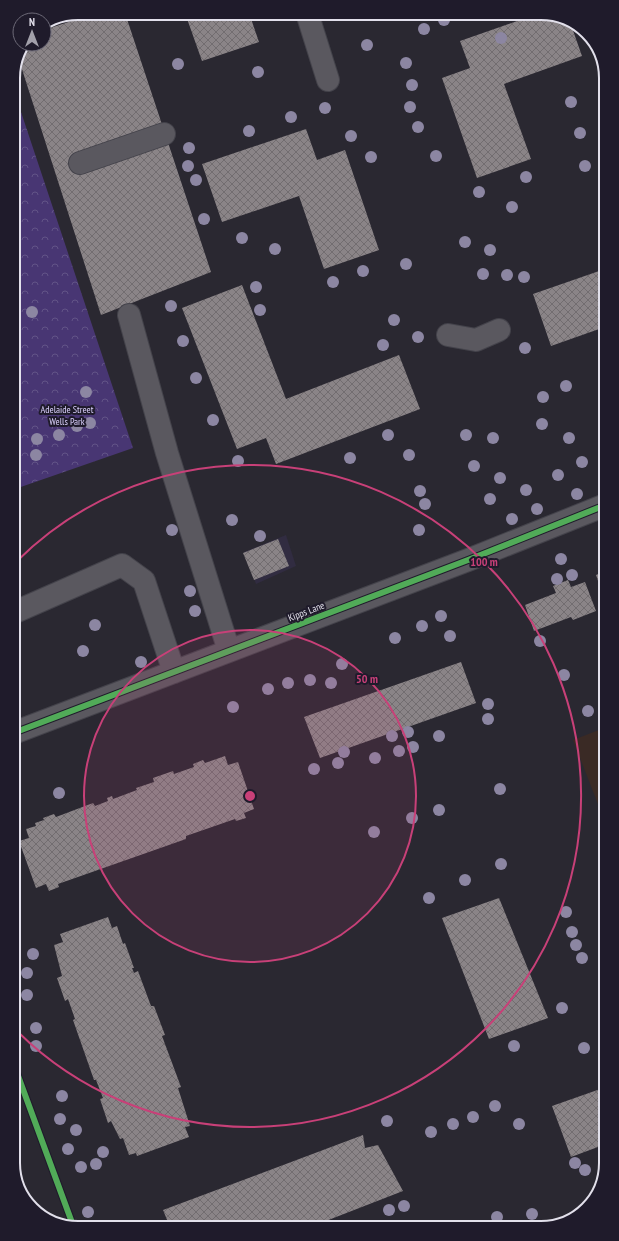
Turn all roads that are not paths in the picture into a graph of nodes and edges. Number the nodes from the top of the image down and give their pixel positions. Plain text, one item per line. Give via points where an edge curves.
1 (309, 20) edge
2 (328, 80) dead end
3 (164, 134) dead end
4 (80, 163) dead end
5 (129, 315) dead end
6 (499, 330) dead end
7 (448, 335) dead end
8 (599, 508) edge
9 (20, 610) edge
10 (229, 651) junction
11 (174, 672) junction
12 (20, 730) edge

1 - 2 street
3 - 4 street
5 - 10 street via 166,453
6 - 7 street via 476,340
8 - 10 street, Kipps Lane
9 - 11 street via 122,565 144,581
10 - 11 street, Kipps Lane
11 - 12 street, Kipps Lane

